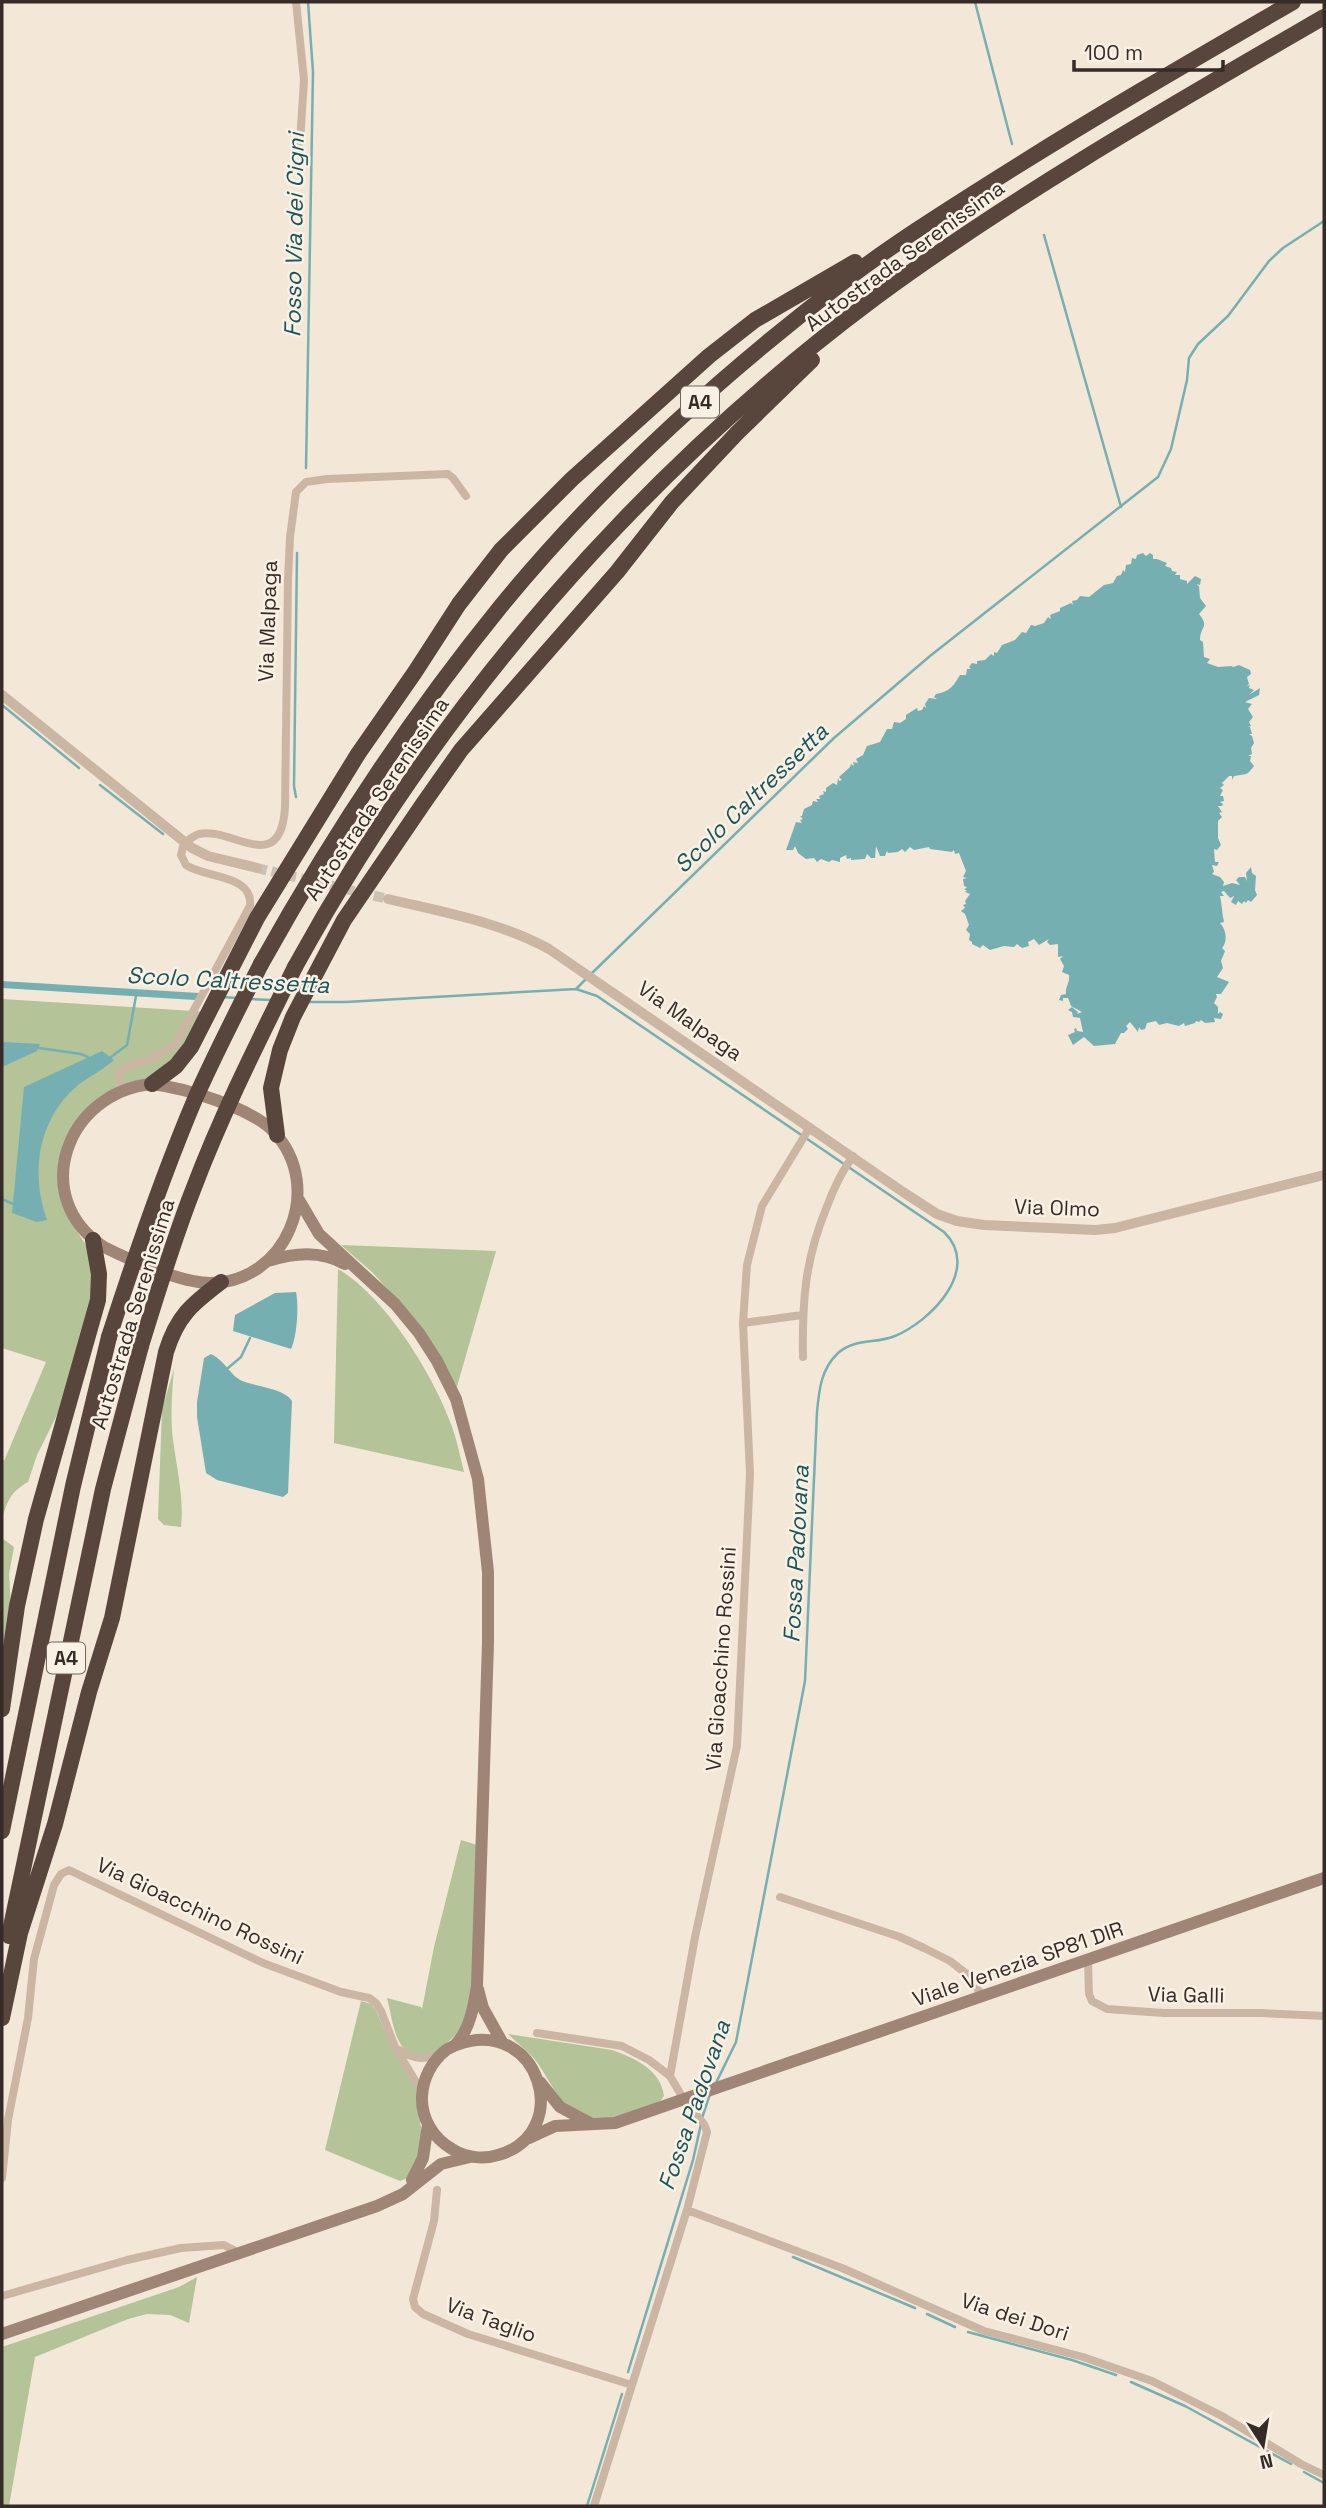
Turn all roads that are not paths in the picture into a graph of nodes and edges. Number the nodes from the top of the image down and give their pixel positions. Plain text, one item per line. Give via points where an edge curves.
1 (296, 2) edge
2 (1293, 2) edge
3 (1324, 16) edge
4 (1076, 129) junction
5 (300, 142) dead end
6 (956, 242) junction
7 (466, 496) dead end
8 (2, 695) edge
9 (184, 843) junction
10 (257, 868) tunnel mouth
11 (388, 899) tunnel mouth
12 (217, 983) junction
13 (198, 1017) junction
14 (152, 1084) junction
15 (121, 1090) junction
16 (808, 1129) junction
17 (277, 1135) junction
18 (851, 1158) junction
19 (1324, 1175) edge
20 (299, 1200) junction
21 (93, 1240) junction
22 (267, 1261) junction
23 (367, 1277) junction
24 (221, 1282) junction
25 (802, 1315) junction
26 (743, 1323) junction
27 (803, 1357) dead end
28 (2, 1709) edge
29 (2, 1831) edge
30 (1324, 1878) edge
31 (780, 1897) dead end
32 (1088, 1960) junction
33 (2, 1973) edge
34 (477, 1986) junction
35 (983, 1997) junction
36 (1324, 2016) edge
37 (2, 2018) edge
38 (537, 2033) dead end
39 (502, 2042) junction
40 (395, 2047) junction
41 (451, 2048) junction
42 (670, 2076) junction
43 (538, 2080) junction
44 (422, 2092) junction
45 (684, 2100) junction
46 (428, 2124) junction
47 (590, 2124) junction
48 (522, 2142) junction
49 (471, 2157) junction
50 (2, 2178) edge
51 (437, 2190) dead end
52 (404, 2194) junction
53 (687, 2210) junction
54 (239, 2253) junction
55 (2, 2296) edge
56 (2, 2334) edge
57 (632, 2385) junction
58 (1324, 2475) edge
59 (594, 2506) edge

1 - 5 street via 304,80
2 - 4 highway, Autostrada Serenissima / A4
3 - 6 highway, Autostrada Serenissima / A4 via 1099,150
4 - 12 highway via 1039,145 755,320 572,480 501,550 458,604 358,754
4 - 29 highway, Autostrada Serenissima / A4, bridge via 847,280 647,449 502,605 408,726 335,836 261,964 195,1100 138,1245 109,1337 72,1486
6 - 17 highway via 808,364 737,433 672,502 461,750 351,910 293,1017 271,1088
6 - 33 highway, Autostrada Serenissima / A4, bridge via 783,372 701,443 593,552 433,748 366,847 295,967 193,1188 141,1346 103,1489
7 - 9 street, Via Malpaga via 447,474 363,475 301,485 290,537 282,828 273,840 259,845 209,834
8 - 9 street
9 - 10 street via 208,856
9 - 12 street via 181,855 188,867 242,885 251,899
11 - 16 street, Via Malpaga via 460,916 549,948
12 - 13 highway
13 - 14 highway via 191,1046
13 - 15 street via 175,1045 124,1068 119,1073
14 - 15 main road
14 - 17 main road via 190,1091 245,1112
15 - 21 main road via 86,1115 72,1136 65,1160 67,1198 77,1221
16 - 18 street, Via Olmo
16 - 26 street, Via Gioacchino Rossini via 762,1206 747,1265
17 - 20 main road via 294,1165
18 - 19 street, Via Olmo via 947,1218 984,1225 1115,1228
18 - 25 street via 811,1249
20 - 22 main road via 289,1234
20 - 23 main road via 319,1234
21 - 24 main road via 181,1277
21 - 28 highway via 98,1300 36,1519
22 - 23 main road via 321,1255
22 - 24 main road via 241,1277
23 - 34 main road via 395,1304 437,1361 456,1399 478,1479 488,1572 488,1643
24 - 37 highway via 183,1314 166,1352 112,1618 20,1933
25 - 26 street
25 - 27 street
26 - 42 street, Via Gioacchino Rossini via 750,1474 737,1746
30 - 32 main road, Viale Venezia SP81 DIR
31 - 35 street via 924,1948 968,1975
32 - 35 main road, Viale Venezia SP81 DIR
32 - 36 street, Via Galli via 1088,1994 1091,2001 1107,2009
34 - 39 main road
34 - 41 main road via 470,2020
35 - 45 main road, Viale Venezia SP81 DIR
38 - 42 street via 622,2046
39 - 41 main road via 479,2039
39 - 43 main road via 525,2057
40 - 41 street via 419,2058
40 - 44 street, Via Gioacchino Rossini
40 - 50 street, Via Gioacchino Rossini via 381,2011 369,1998 263,1963 69,1870 54,1885 34,1959
41 - 44 main road via 435,2062
42 - 45 street
43 - 47 main road via 560,2107
43 - 48 main road via 539,2113
44 - 46 main road
45 - 47 main road, Viale Venezia SP81 DIR via 615,2123
45 - 53 street via 707,2132
46 - 49 main road via 446,2146
46 - 52 main road via 420,2168
47 - 48 main road, Viale Venezia SP81 DIR via 555,2126
48 - 49 main road via 500,2155
49 - 52 main road via 441,2164
51 - 57 street, Via Taglio via 415,2307 468,2333
52 - 54 main road
53 - 57 street
53 - 58 street, Via dei Dori via 842,2268 985,2331 1152,2381
54 - 55 street via 224,2245 181,2248
54 - 56 main road
57 - 59 street

